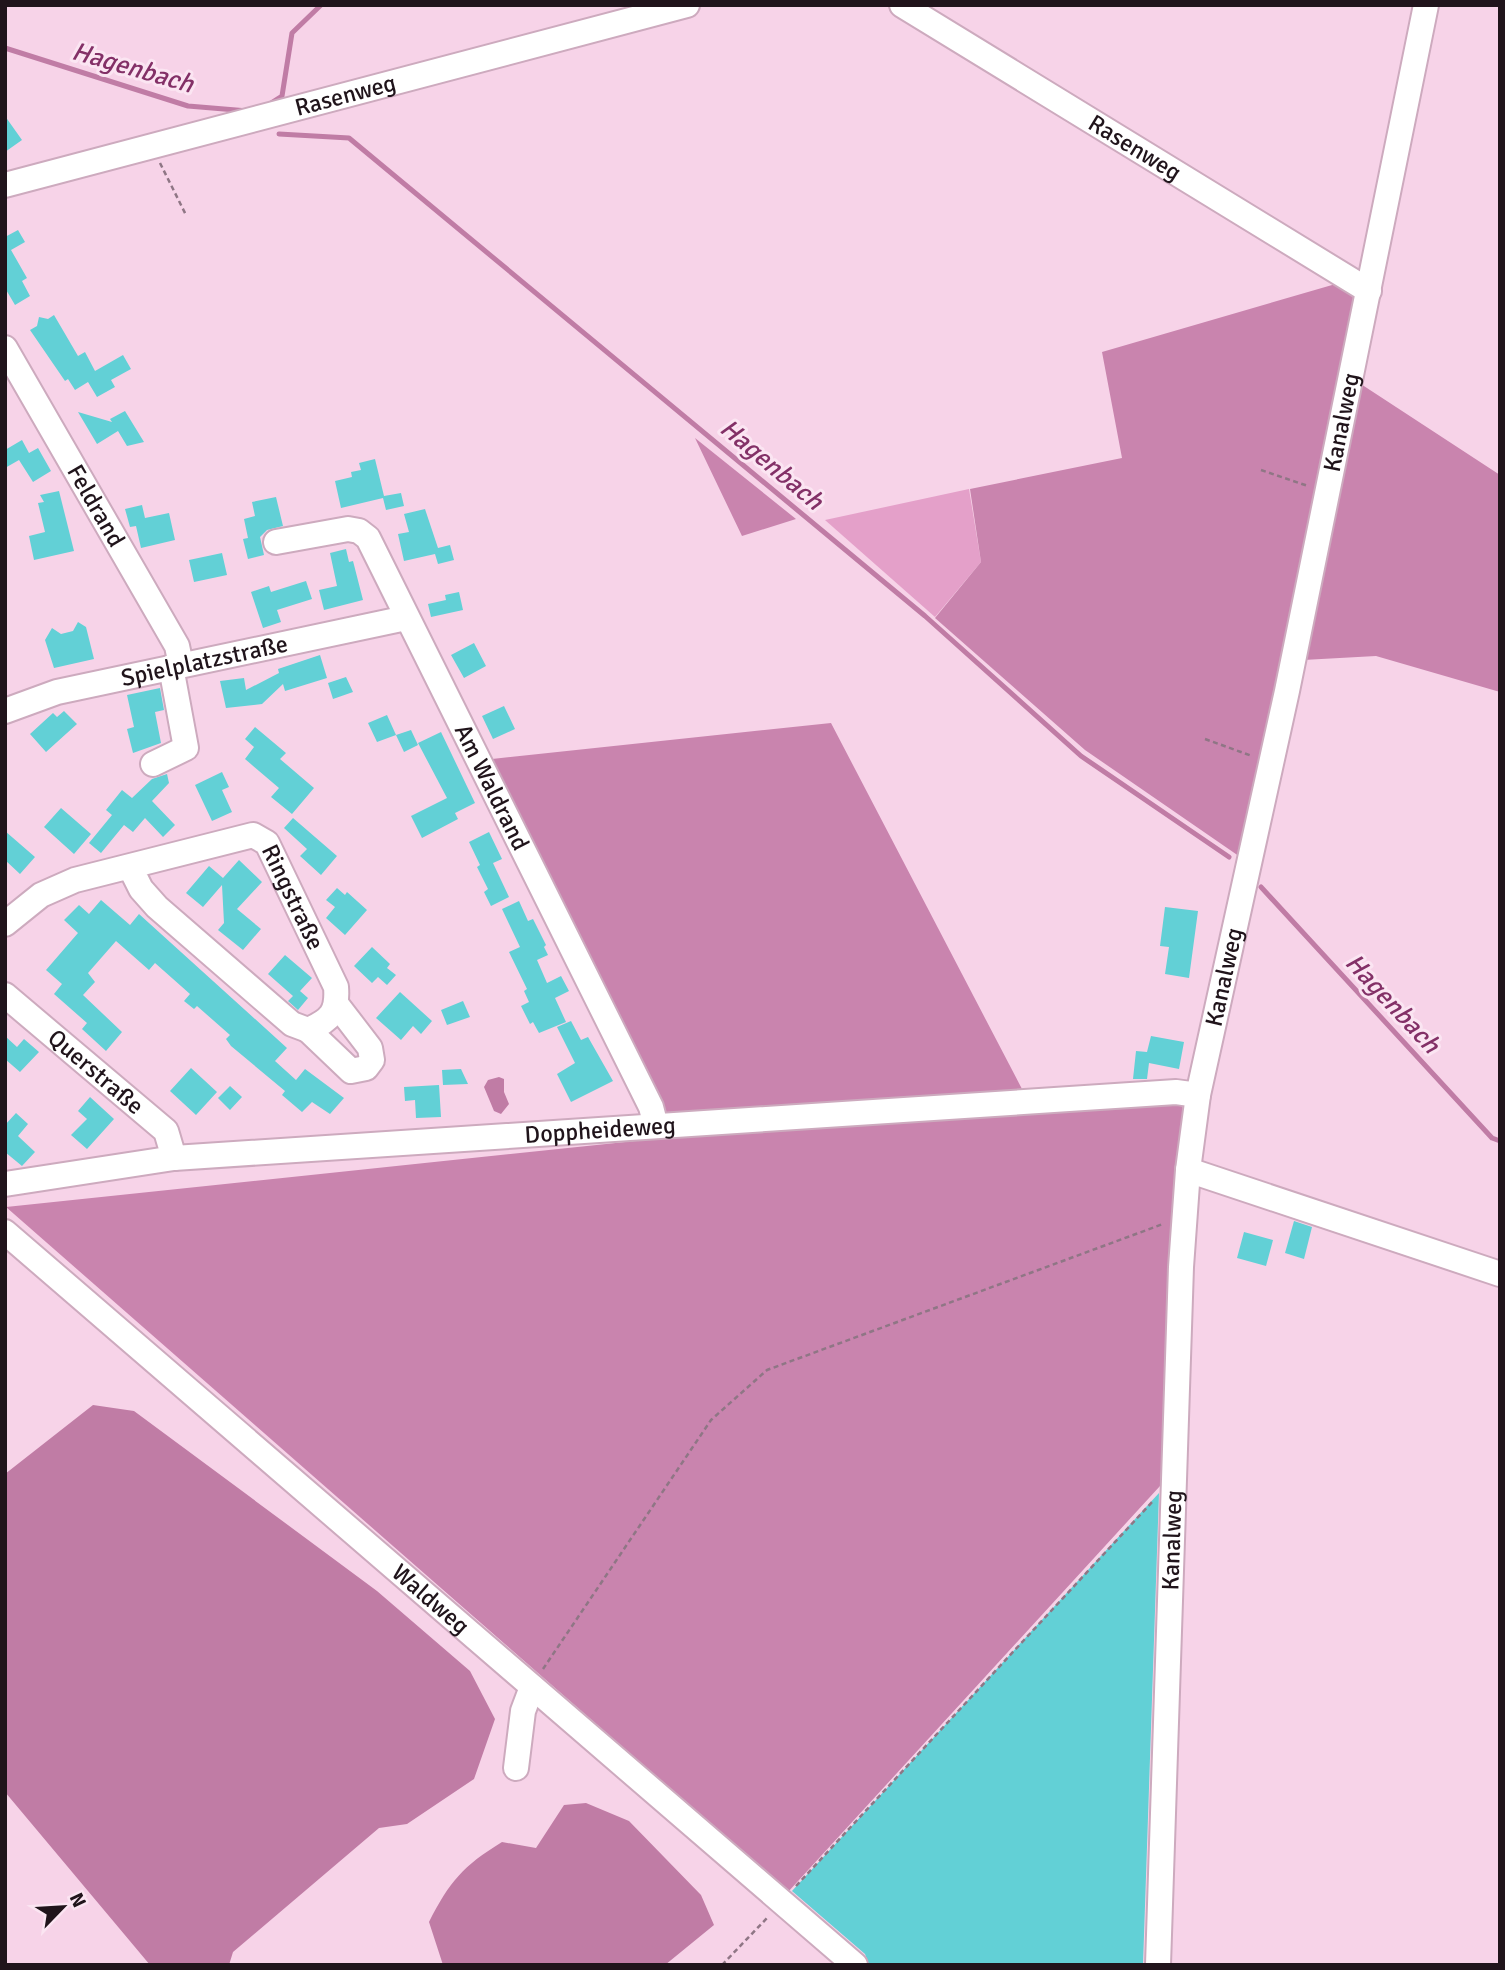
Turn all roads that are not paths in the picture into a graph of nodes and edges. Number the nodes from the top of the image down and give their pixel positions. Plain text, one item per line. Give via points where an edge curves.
1 (687, 5) edge
2 (902, 5) edge
3 (1426, 5) edge
4 (5, 186) edge
5 (1369, 291) junction
6 (5, 348) edge
7 (276, 542) dead end
8 (406, 618) junction
9 (176, 666) junction
10 (5, 711) edge
11 (153, 764) dead end
12 (130, 867) junction
13 (5, 924) edge
14 (5, 995) edge
15 (337, 1005) junction
16 (308, 1030) junction
17 (1198, 1095) junction
18 (656, 1126) junction
19 (174, 1158) junction
20 (1188, 1170) junction
21 (5, 1184) edge
22 (5, 1232) edge
23 (1500, 1274) edge
24 (532, 1687) junction
25 (516, 1768) dead end
26 (855, 1965) edge
27 (1158, 1965) edge

1 - 4 street, Rasenweg
2 - 5 street, Rasenweg
3 - 5 street, Kanalweg
5 - 17 street, Kanalweg
6 - 9 street, Feldrand via 177,646
7 - 8 street, Am Waldrand via 359,531 368,538
8 - 9 street, Spielplatzstraße
8 - 18 street, Am Waldrand via 639,1083
9 - 10 street, Spielplatzstraße via 57,692
9 - 11 street, Feldrand via 186,748
12 - 13 street, Ringstraße via 75,880 41,895
12 - 15 street, Ringstraße via 253,835 267,843 336,986
12 - 16 street, Ringstraße via 157,907 292,1024
14 - 19 street, Querstraße via 166,1131
15 - 16 street via 326,1023
15 - 16 street, Ringstraße via 370,1048 372,1060 366,1068 351,1071
17 - 18 street, Doppheideweg via 1176,1092
17 - 20 street, Kanalweg
18 - 19 street, Doppheideweg
19 - 21 street, Doppheideweg
20 - 23 street
20 - 27 street, Kanalweg
22 - 24 street, Waldweg
24 - 25 street via 523,1711
24 - 26 street, Waldweg

